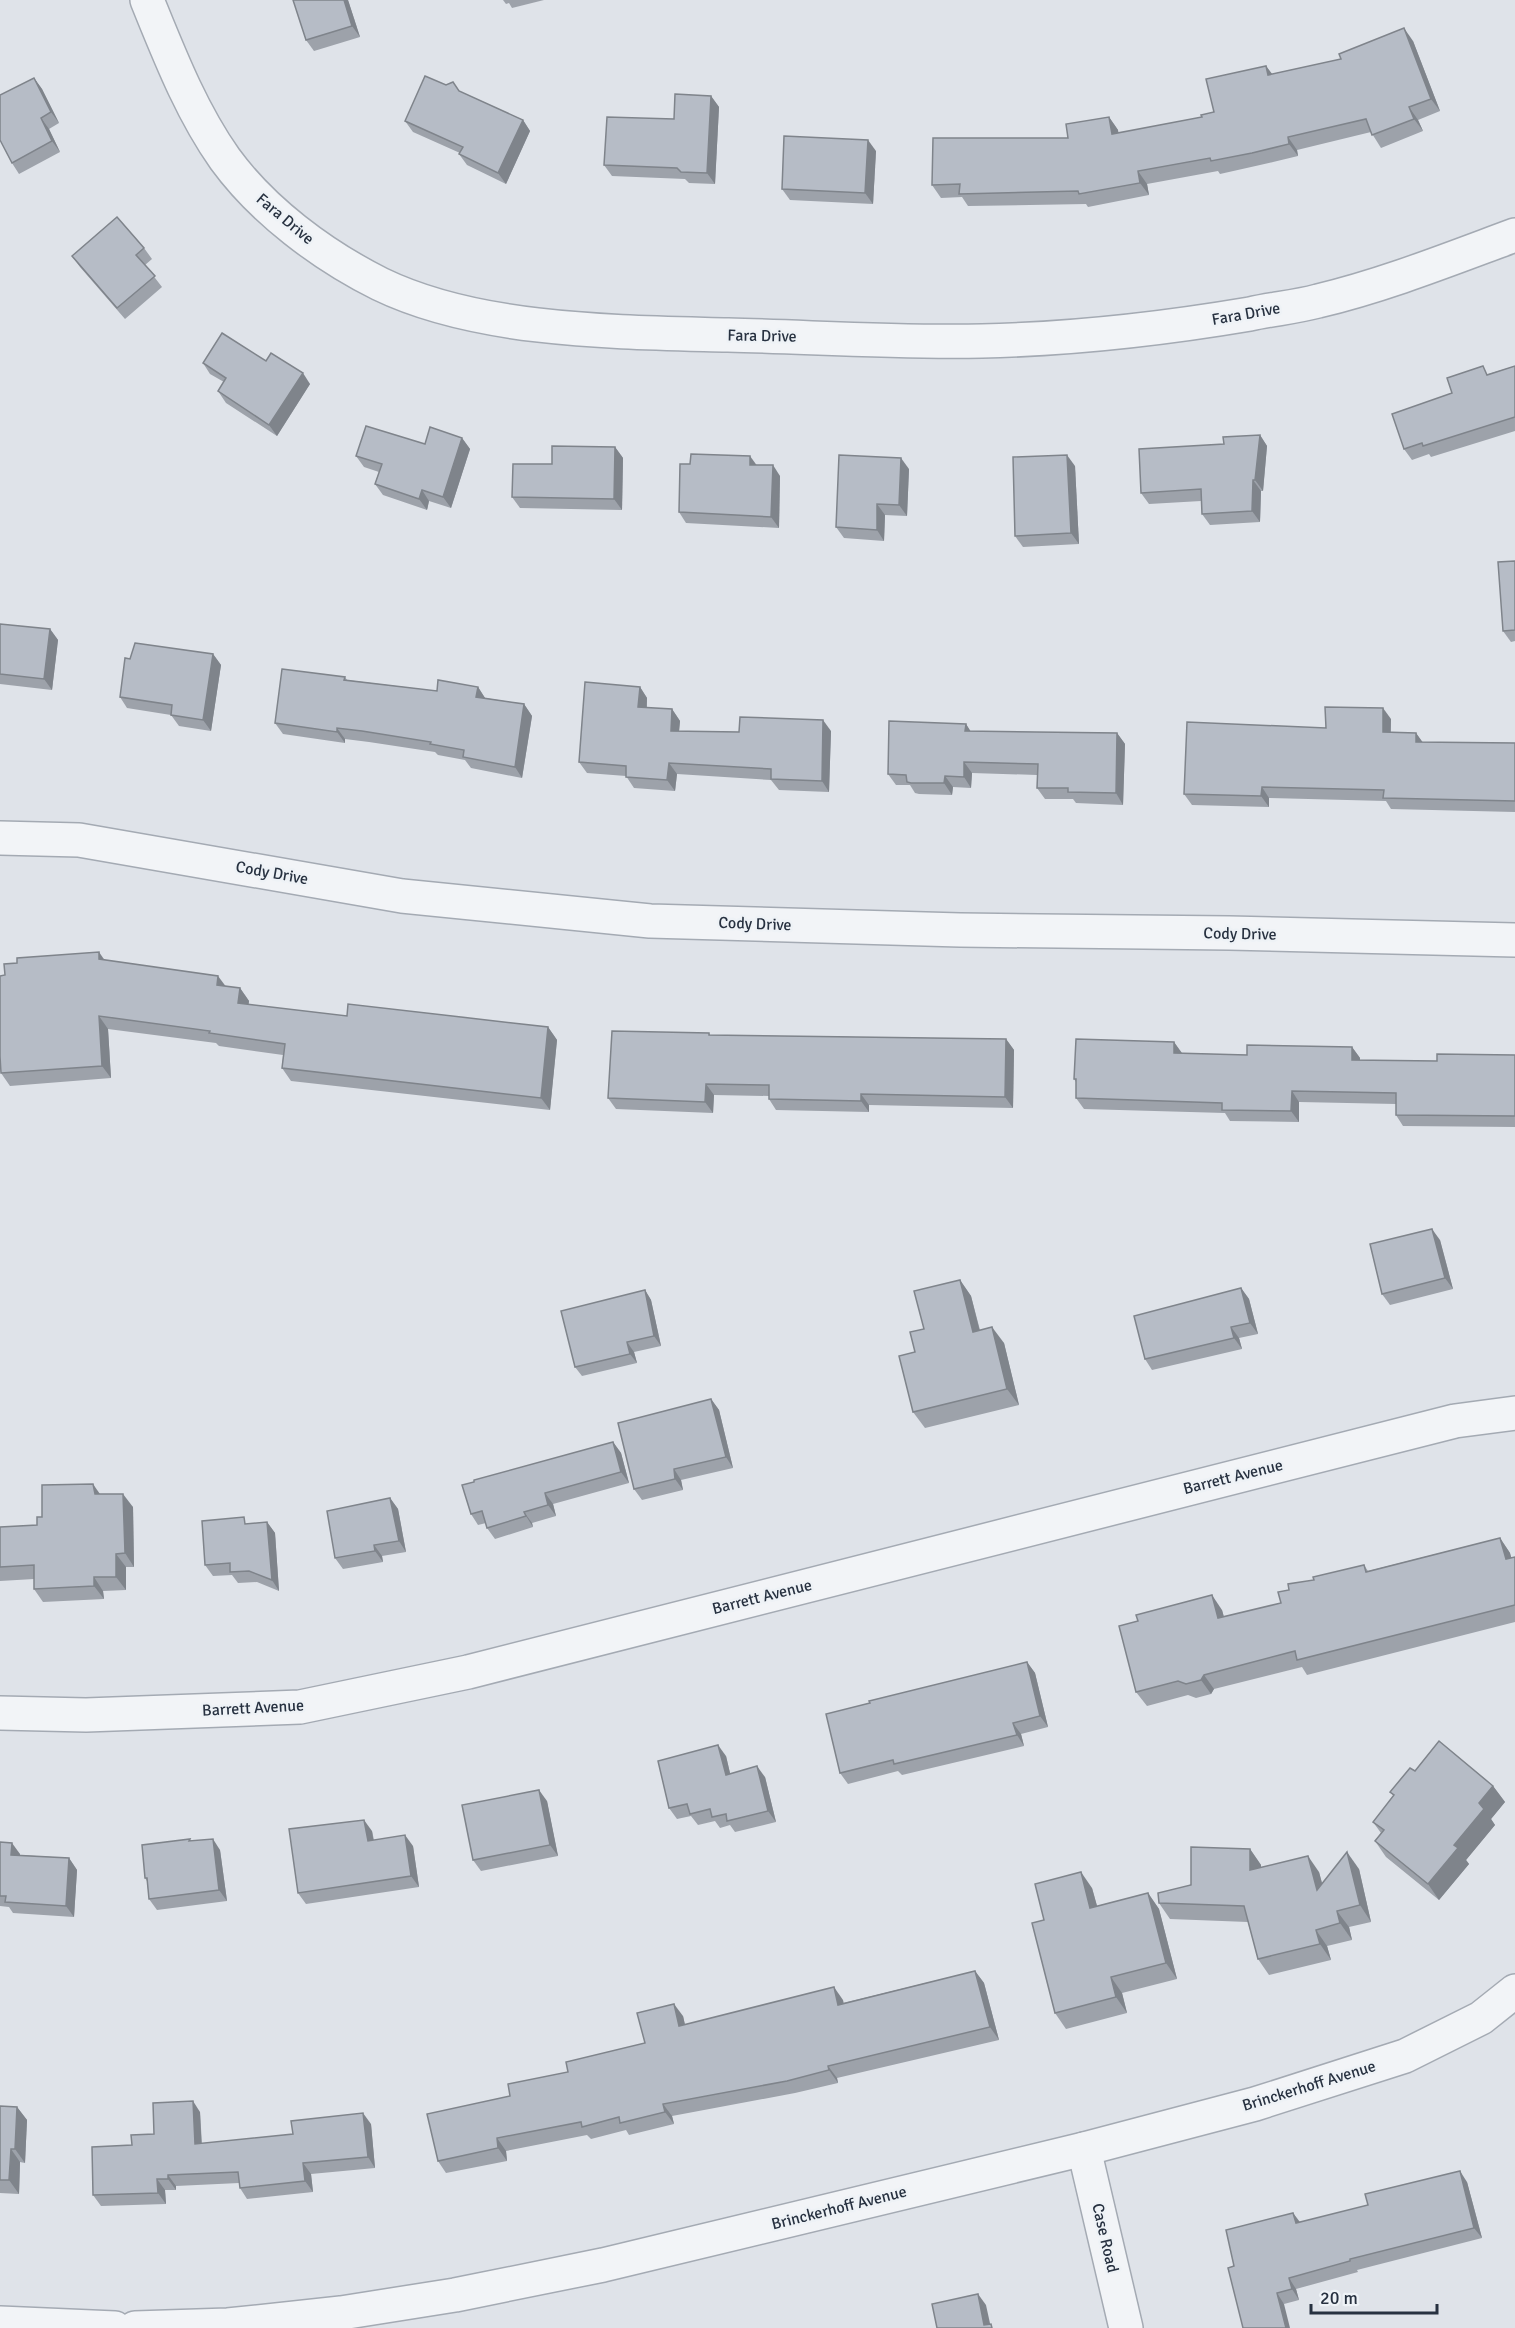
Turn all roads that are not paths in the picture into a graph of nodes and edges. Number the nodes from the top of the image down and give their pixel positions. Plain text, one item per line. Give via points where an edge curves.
1 (147, 0) edge
2 (1515, 235) edge
3 (0, 838) edge
4 (1515, 940) edge
5 (1515, 1413) edge
6 (0, 1713) edge
7 (1515, 1991) edge
8 (1084, 2149) junction
9 (0, 2323) edge
10 (115, 2328) edge
11 (135, 2328) edge
12 (1126, 2328) edge

1 - 2 street, Fara Drive via 206,128 247,185 287,222 325,251 380,284 443,308 518,322 629,332 979,341 1092,336 1316,302 1396,279
3 - 4 street, Cody Drive via 79,840 402,896 650,921
5 - 6 street, Barrett Avenue via 1455,1421 468,1672 300,1707 86,1715
7 - 8 street, Brinckerhoff Avenue via 1481,2018 1406,2056 1255,2104
8 - 11 street, Brinckerhoff Avenue via 603,2265 455,2295 318,2316 228,2325
8 - 12 street, Case Road
9 - 10 street

